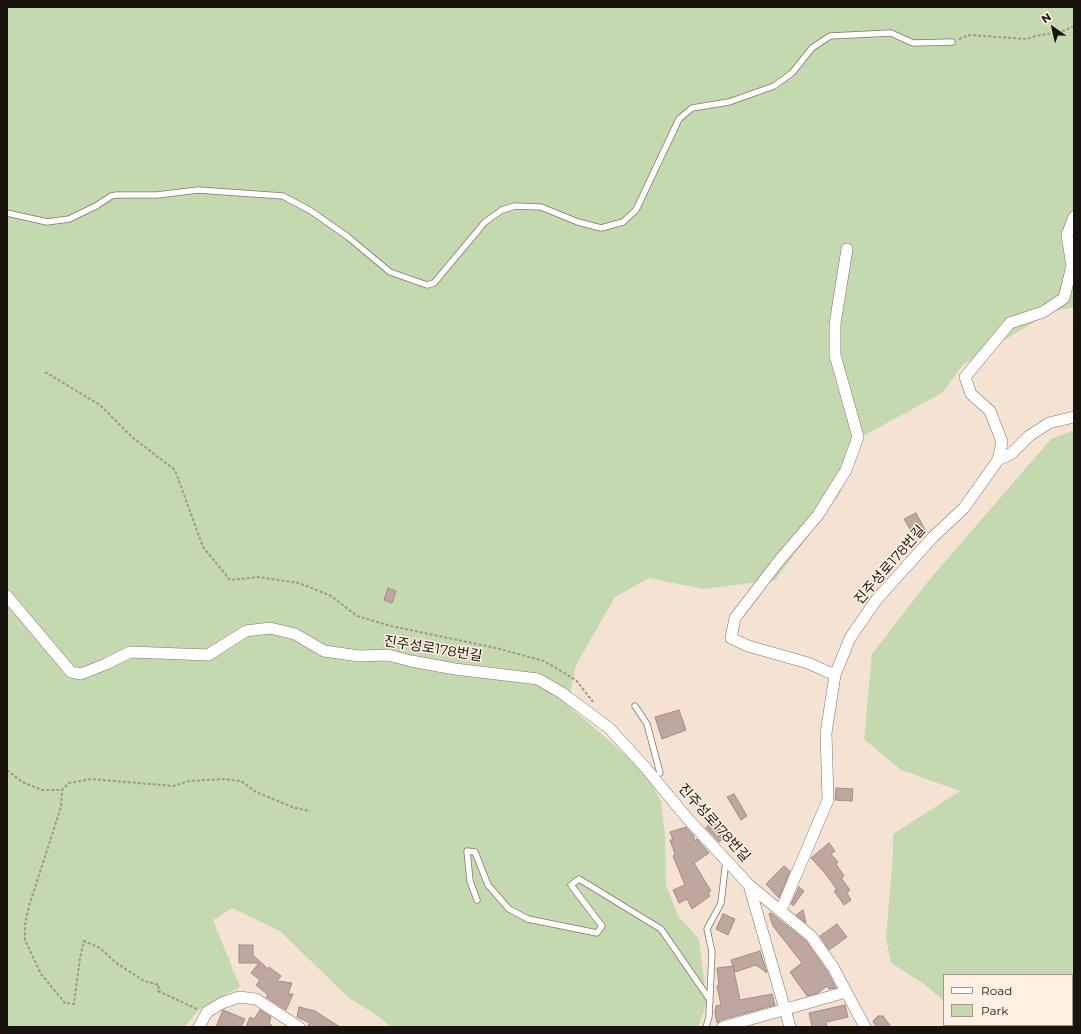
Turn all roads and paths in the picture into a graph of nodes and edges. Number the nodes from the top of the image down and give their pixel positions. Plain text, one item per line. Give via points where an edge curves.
1 (1074, 26) edge
2 (952, 42) joint
3 (7, 213) edge
4 (1074, 217) edge
5 (847, 249) dead end
6 (45, 372) dead end
7 (1074, 417) edge
8 (998, 460) junction
9 (7, 596) edge
10 (835, 675) junction
11 (594, 703) dead end
12 (634, 706) dead end
13 (7, 770) edge
14 (660, 773) dead end
15 (62, 790) junction
16 (310, 811) dead end
17 (726, 858) junction
18 (749, 885) junction
19 (477, 900) dead end
20 (781, 910) junction
21 (846, 992) junction
22 (710, 1000) junction
23 (785, 1010) junction
24 (207, 1012) junction
25 (863, 1024) edge
26 (199, 1027) edge
27 (299, 1027) edge
28 (706, 1027) edge
29 (723, 1027) edge
30 (790, 1027) edge

1 - 2 path via 1062,32 1027,39 970,35
2 - 3 lane via 913,44 891,33 830,36 812,48 792,74 774,86 734,101 692,108 679,119 636,210 623,222 602,228 578,222 541,206 515,206 502,210 485,222 434,283 427,285 390,272 348,237 311,211 283,196 198,190 117,195 110,196 69,219 47,222
4 - 8 street, 진주성로178번길 via 1067,235 1072,266 1064,298 1043,312 1010,323 965,377 971,394 990,411 1002,442
5 - 10 street via 835,324 835,355 858,437 846,470 818,515 735,618 731,638 748,646 808,663
6 - 11 path via 100,405 132,437 175,470 203,547 230,580 258,577 299,583 331,596 357,616 544,661 576,680
7 - 8 street, 진주성로178번길 via 1049,423 1029,436 1012,453
8 - 10 street, 진주성로178번길 via 964,508 933,537 877,599 850,638
9 - 17 street, 진주성로178번길 via 70,672 81,674 130,652 208,655 246,631 270,628 295,634 324,651 359,656 388,655 455,669 538,679 610,728 687,818
10 - 20 street, 진주성로178번길 via 826,733 828,800
12 - 14 lane via 647,724
13 - 15 path via 22,782 42,790
15 - 16 path via 69,783 91,779 173,786 189,781 241,781 256,792 295,808
15 - 24 path via 61,807 25,924 25,940 42,974 65,1003 74,1004 84,941 100,948 115,962 144,981 159,985 158,991
17 - 18 street, 진주성로178번길
17 - 22 lane via 721,903 708,929 712,952
18 - 20 street, 진주성로178번길
18 - 23 street, 진주성로178번길
19 - 22 lane via 470,881 467,851 475,852 488,885 508,909 528,919 597,933 602,926 572,885 578,878 661,929
20 - 21 street, 진주성로178번길 via 812,936 833,966
21 - 23 street
21 - 25 street, 진주성로178번길
22 - 28 lane
23 - 29 street
23 - 30 street, 진주성로178번길
24 - 26 street
24 - 27 street via 239,997 256,998

